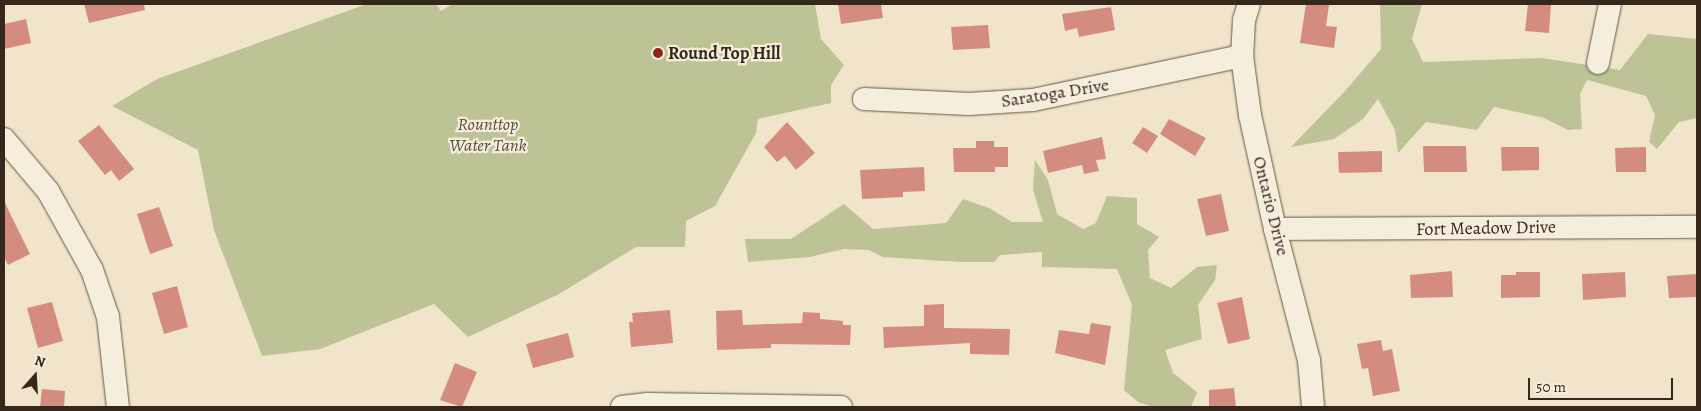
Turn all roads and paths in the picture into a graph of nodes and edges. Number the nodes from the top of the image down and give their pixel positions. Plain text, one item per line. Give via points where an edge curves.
1 (1249, 4) edge
2 (1610, 4) edge
3 (1242, 56) junction
4 (1598, 63) dead end
5 (864, 99) dead end
6 (4, 139) edge
7 (1697, 227) edge
8 (1275, 229) junction
9 (118, 407) edge
10 (622, 407) edge
11 (841, 407) edge
12 (1313, 407) edge

1 - 3 street, Ontario Drive via 1244,20
2 - 4 street
3 - 5 street, Saratoga Drive via 1033,100 969,104
3 - 8 street, Ontario Drive via 1250,115
6 - 9 street via 48,191 92,270 108,317
7 - 8 street, Fort Meadow Drive
8 - 12 street, Ontario Drive via 1309,360
10 - 11 street via 648,404

